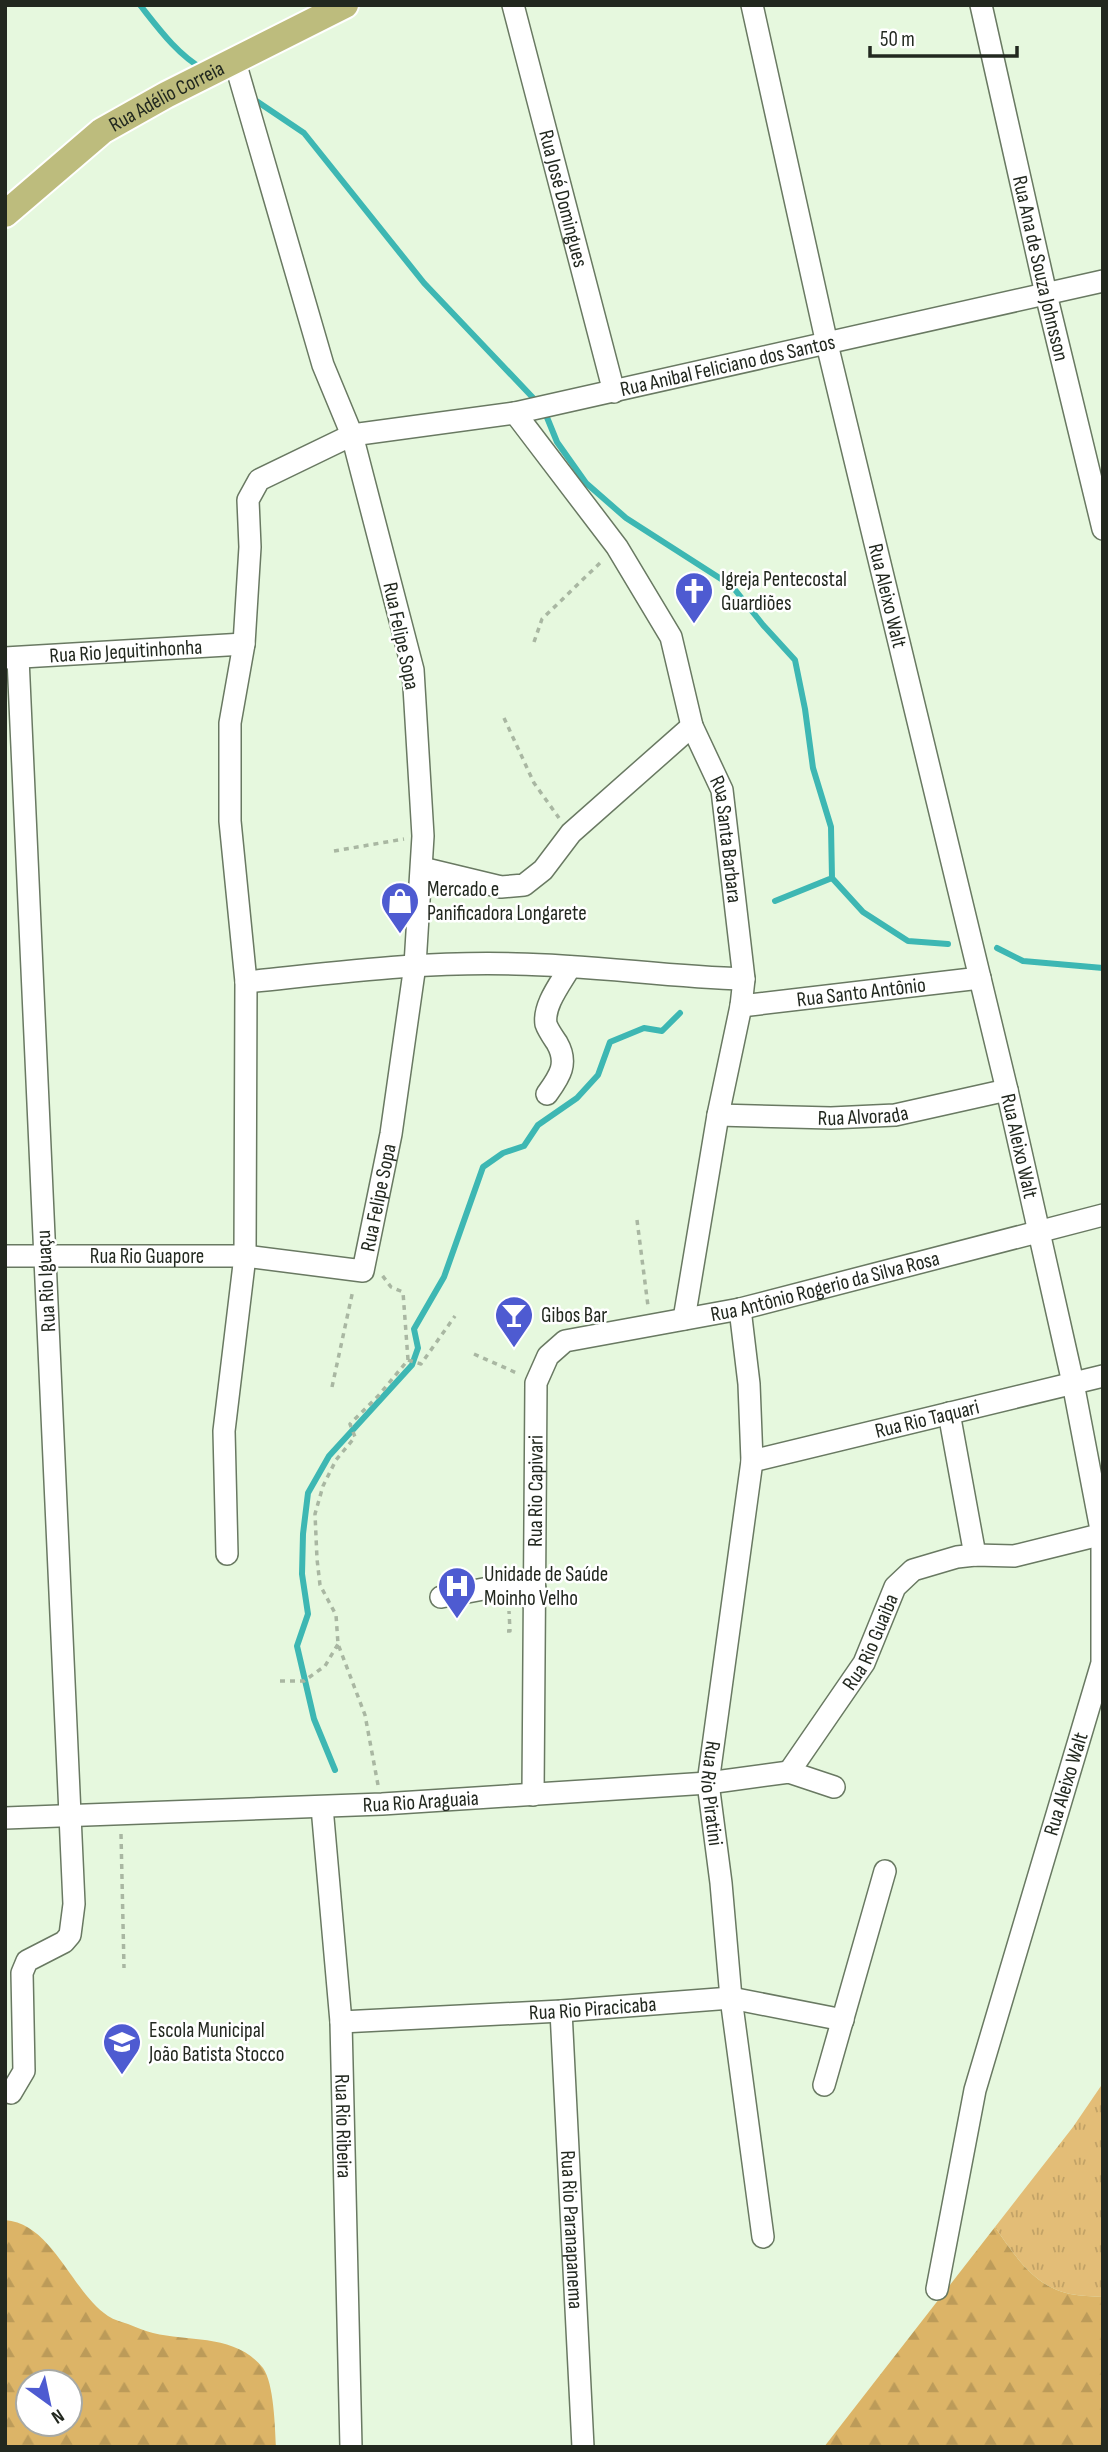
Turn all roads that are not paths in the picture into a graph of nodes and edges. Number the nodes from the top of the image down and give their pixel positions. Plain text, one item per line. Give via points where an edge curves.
1 (345, 5) edge
2 (513, 5) edge
3 (752, 5) edge
4 (981, 5) edge
5 (234, 61) junction
6 (5, 214) edge
7 (1103, 281) edge
8 (1046, 294) junction
9 (827, 344) junction
10 (614, 392) junction
11 (514, 413) junction
12 (352, 435) junction
13 (1103, 529) edge
14 (244, 644) junction
15 (12, 658) edge
16 (692, 726) junction
17 (422, 868) junction
18 (415, 965) junction
19 (570, 967) junction
20 (980, 978) junction
21 (744, 979) junction
22 (246, 982) junction
23 (741, 1006) junction
24 (1007, 1090) junction
25 (547, 1094) dead end
26 (718, 1115) junction
27 (1103, 1215) edge
28 (1038, 1230) junction
29 (45, 1255) junction
30 (5, 1256) edge
31 (245, 1256) junction
32 (368, 1272) joint
33 (740, 1309) junction
34 (684, 1319) junction
35 (548, 1356) joint
36 (1103, 1376) edge
37 (1073, 1383) junction
38 (949, 1413) junction
39 (752, 1461) junction
40 (1102, 1535) edge
41 (227, 1554) dead end
42 (975, 1555) junction
43 (535, 1589) junction
44 (441, 1597) dead end
45 (1102, 1663) edge
46 (789, 1772) junction
47 (708, 1783) junction
48 (834, 1787) dead end
49 (534, 1795) junction
50 (322, 1807) junction
51 (71, 1816) junction
52 (5, 1818) edge
53 (885, 1871) dead end
54 (731, 1998) junction
55 (561, 2011) junction
56 (843, 2020) junction
57 (341, 2022) junction
58 (824, 2085) dead end
59 (11, 2093) dead end
60 (763, 2237) dead end
61 (937, 2289) dead end
62 (351, 2447) edge
63 (583, 2447) edge

1 - 5 main road, Rua Adélio Correia
2 - 10 street, Rua José Domingues
3 - 9 street, Rua Aleixo Walt
4 - 8 street, Rua Ana de Souza Johnsson
5 - 6 main road, Rua Adélio Correia via 102,131
5 - 12 street, Rua Felipe Sopa via 323,365
7 - 8 street, Rua Anibal Feliciano dos Santos
8 - 9 street, Rua Anibal Feliciano dos Santos
8 - 13 street, Rua Ana de Souza Johnsson
9 - 10 street, Rua Anibal Feliciano dos Santos
9 - 20 street, Rua Aleixo Walt
10 - 11 street, Rua Anibal Feliciano dos Santos
11 - 12 street, Rua Anibal Feliciano dos Santos
11 - 16 street, Rua Santa Barbara via 617,547 671,637
12 - 14 street, Rua Anibal Feliciano dos Santos via 259,480 248,500
12 - 17 street, Rua Felipe Sopa via 412,670
14 - 15 street, Rua Rio Jequitinhonha
14 - 22 street, Rua Anibal Feliciano dos Santos via 230,723 230,821
15 - 29 street, Rua Rio Iguaçu
16 - 17 street via 571,833 543,870 524,885 501,887
16 - 21 street, Rua Santa Barbara via 722,790
17 - 18 street, Rua Felipe Sopa
18 - 19 street
18 - 22 street
18 - 32 street, Rua Felipe Sopa
19 - 21 street
19 - 25 street via 547,1014 547,1026 564,1061
20 - 23 street, Rua Santo Antônio
20 - 24 street, Rua Aleixo Walt
21 - 23 street, Rua Santa Barbara
22 - 31 street, Rua Anibal Feliciano dos Santos
23 - 26 street, Rua Santa Barbara
24 - 26 street, Rua Alvorada via 895,1115
24 - 28 street, Rua Aleixo Walt
26 - 34 street, Rua Santa Barbara
27 - 28 street, Rua Antônio Rogerio da Silva Rosa
28 - 33 street, Rua Antônio Rogerio da Silva Rosa
28 - 37 street, Rua Aleixo Walt
29 - 30 street, Rua Rio Guapore
29 - 31 street, Rua Rio Guapore
29 - 51 street, Rua Rio Iguaçu
31 - 32 street, Rua Rio Guapore
31 - 41 street, Rua Anibal Feliciano dos Santos via 224,1431
33 - 34 street, Rua Antônio Rogerio da Silva Rosa
33 - 39 street, Rua Rio Piratini
34 - 35 street, Rua Antônio Rogerio da Silva Rosa via 565,1340
35 - 43 street, Rua Rio Capivari via 536,1384
36 - 37 street, Rua Rio Taquari
37 - 38 street, Rua Rio Taquari
37 - 40 street, Rua Aleixo Walt
38 - 39 street, Rua Rio Taquari
38 - 42 street
39 - 47 street, Rua Rio Piratini
40 - 42 street, Rua Rio Guaiba via 1014,1556
40 - 45 street, Rua Aleixo Walt
42 - 46 street, Rua Rio Guaiba via 927,1564 895,1587 864,1662
43 - 44 street via 520,1592 494,1587
43 - 49 street, Rua Rio Capivari
45 - 61 street, Rua Aleixo Walt via 975,2090
46 - 47 street, Rua Rio Araguaia
46 - 48 street, Rua Rio Araguaia
47 - 49 street, Rua Rio Araguaia
47 - 54 street, Rua Rio Piratini
49 - 50 street, Rua Rio Araguaia
50 - 51 street, Rua Rio Araguaia
50 - 57 street, Rua Rio Ribeira
51 - 52 street, Rua Rio Araguaia
51 - 59 street, Rua Rio Iguaçu via 74,1904 70,1935 27,1961 22,1973 24,2071
53 - 56 street
54 - 55 street, Rua Rio Piracicaba
54 - 56 street, Rua Rio Piracicaba
54 - 60 street, Rua Rio Piratini
55 - 57 street, Rua Rio Piracicaba
55 - 63 street, Rua Rio Paranapanema
56 - 58 street
57 - 62 street, Rua Rio Ribeira

